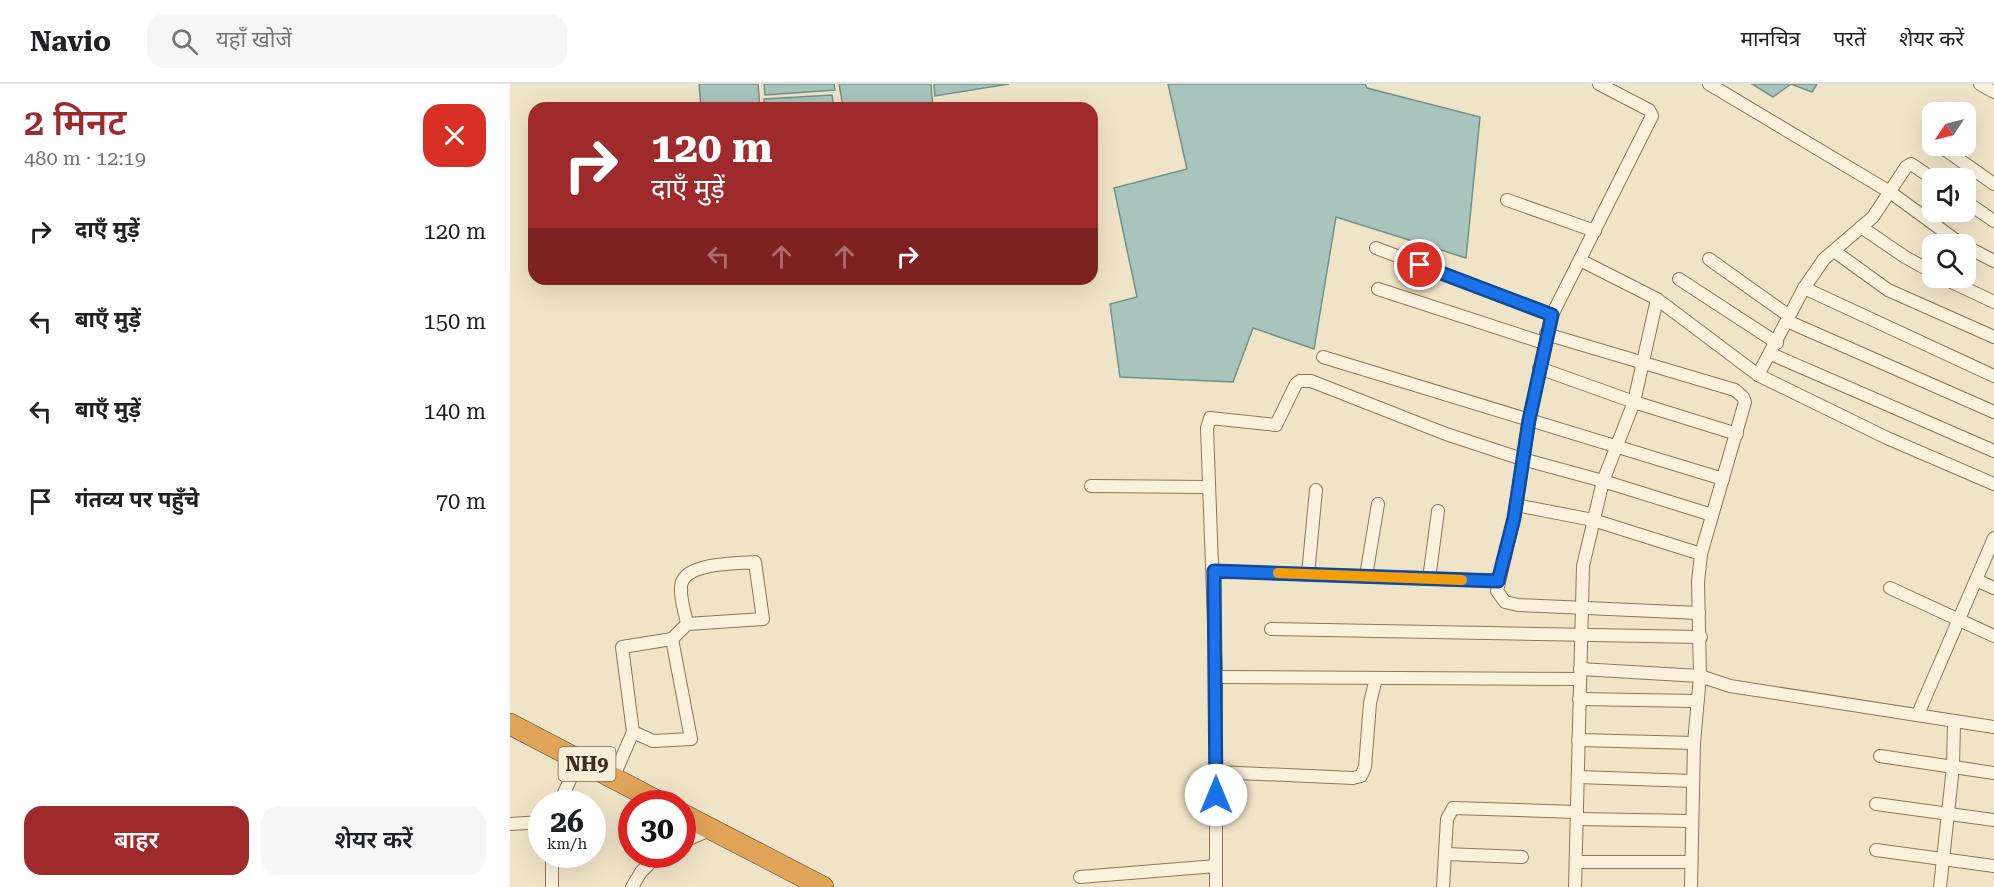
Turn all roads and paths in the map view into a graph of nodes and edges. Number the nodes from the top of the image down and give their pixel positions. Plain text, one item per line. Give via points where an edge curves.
1 (1599, 84) edge
2 (1709, 84) edge
3 (1980, 84) edge
4 (1994, 92) edge
5 (1954, 156) edge
6 (1922, 172) edge
7 (1994, 184) edge
8 (1890, 192) junction
9 (1506, 200) dead end
10 (1976, 209) edge
11 (1994, 221) edge
12 (1861, 227) junction
13 (1595, 231) junction
14 (1948, 234) edge
15 (1376, 248) dead end
16 (1834, 251) junction
17 (1976, 252) edge
18 (1709, 259) dead end
19 (1580, 260) junction
20 (1994, 261) edge
21 (1922, 266) edge
22 (1679, 279) dead end
23 (1804, 288) junction
24 (1964, 288) edge
25 (1378, 289) dead end
26 (1657, 299) junction
27 (1994, 302) edge
28 (1552, 315) junction
29 (1788, 319) junction
30 (1994, 337) edge
31 (1545, 339) junction
32 (1774, 349) junction
33 (1323, 357) dead end
34 (1643, 361) junction
35 (1539, 369) junction
36 (1758, 375) junction
37 (1994, 376) edge
38 (1634, 402) junction
39 (1994, 412) edge
40 (1529, 420) junction
41 (1737, 434) junction
42 (1616, 445) junction
43 (1994, 451) edge
44 (1522, 459) junction
45 (1723, 479) junction
46 (1603, 481) junction
47 (1994, 484) edge
48 (1091, 486) dead end
49 (1209, 487) junction
50 (1316, 490) dead end
51 (1378, 504) dead end
52 (1516, 505) junction
53 (1438, 511) dead end
54 (1712, 515) junction
55 (1593, 520) junction
56 (1994, 538) edge
57 (1701, 554) junction
58 (1214, 571) junction
59 (1308, 574) junction
60 (1366, 576) junction
61 (1429, 579) junction
62 (1976, 580) junction
63 (1498, 581) junction
64 (1890, 588) dead end
65 (1994, 588) edge
66 (1581, 608) junction
67 (1699, 613) junction
68 (1958, 621) junction
69 (687, 624) junction
70 (1271, 629) dead end
71 (1581, 635) junction
72 (1994, 636) edge
73 (1701, 637) junction
74 (672, 639) junction
75 (1580, 674) junction
76 (1700, 676) junction
77 (1216, 677) junction
78 (1376, 678) junction
79 (1579, 699) junction
80 (1696, 701) junction
81 (1918, 714) junction
82 (1954, 722) junction
83 (510, 724) edge
84 (1994, 727) edge
85 (633, 732) junction
86 (1578, 740) junction
87 (1694, 743) junction
88 (1880, 756) dead end
89 (579, 760) junction
90 (1953, 767) junction
91 (1216, 772) junction
92 (1994, 773) edge
93 (1578, 777) junction
94 (613, 778) junction
95 (1693, 781) junction
96 (565, 790) edge
97 (636, 790) edge
98 (1876, 804) dead end
99 (1948, 813) junction
100 (1577, 816) junction
101 (1994, 820) edge
102 (696, 821) edge
103 (1692, 821) junction
104 (528, 823) edge
105 (510, 824) edge
106 (712, 829) junction
107 (696, 836) edge
108 (1876, 850) dead end
109 (1445, 854) junction
110 (1522, 857) dead end
111 (1943, 860) junction
112 (1576, 862) junction
113 (1691, 862) junction
114 (1216, 866) junction
115 (1994, 866) edge
116 (552, 868) edge
117 (645, 868) edge
118 (1080, 877) dead end
119 (552, 887) edge
120 (632, 887) edge
121 (822, 887) edge
122 (1216, 887) edge
123 (1443, 887) edge
124 (1575, 887) edge
125 (1691, 887) edge
126 (1940, 887) edge

1 - 13 street via 1649,110 1652,116
2 - 8 street
3 - 4 street
5 - 7 street
6 - 8 street via 1909,164
8 - 12 street
8 - 14 street
9 - 13 street
10 - 11 street
12 - 16 street
12 - 21 street
13 - 19 street
15 - 28 street
16 - 23 street
16 - 30 street via 1888,290
17 - 20 street
18 - 29 street
19 - 26 street
19 - 28 street
22 - 32 street
23 - 29 street
23 - 37 street
24 - 27 street
25 - 31 street
26 - 34 street
26 - 36 street
28 - 31 street
29 - 32 street
29 - 39 street
31 - 34 street
31 - 35 street
32 - 36 street
32 - 43 street
33 - 40 street
34 - 38 street
34 - 41 street via 1740,392 1745,402
35 - 38 street
35 - 40 street
36 - 47 street via 1887,438
38 - 41 street
38 - 42 street
40 - 42 street
40 - 44 street
41 - 45 street
42 - 45 street
42 - 46 street
44 - 46 street
44 - 49 street via 1305,380 1296,384 1276,425 1210,418
44 - 52 street
45 - 54 street
46 - 54 street
46 - 55 street
48 - 49 street
49 - 58 street
50 - 59 street
51 - 60 street
52 - 55 street
52 - 63 street
53 - 61 street
54 - 57 street
55 - 57 street
55 - 66 street via 1583,566
56 - 62 street
57 - 67 street
58 - 59 street
58 - 77 street
59 - 60 street
60 - 61 street
61 - 63 street
62 - 65 street
62 - 68 street
63 - 66 street via 1497,591 1505,602
64 - 68 street
66 - 67 street
66 - 71 street
67 - 73 street
68 - 72 street
68 - 81 street
69 - 69 street via 681,586 685,575 694,569 755,562 764,619
69 - 74 street
70 - 71 street
71 - 73 street
71 - 75 street
73 - 76 street
74 - 85 street via 622,646
74 - 85 street via 691,739 653,741
75 - 76 street
75 - 78 street
75 - 79 street
76 - 80 street
76 - 81 street via 1730,686
77 - 78 street
77 - 91 street
78 - 91 street via 1362,776
79 - 80 street
79 - 86 street
80 - 87 street
81 - 82 street
82 - 84 street
82 - 90 street
83 - 89 highway, NH9
85 - 94 street
86 - 87 street
86 - 93 street
87 - 95 street
88 - 90 street
89 - 94 highway, NH9
89 - 96 street
90 - 92 street
90 - 99 street
91 - 114 street
93 - 95 street
93 - 100 street
94 - 97 highway, NH9
95 - 103 street
98 - 99 street
99 - 101 street
99 - 111 street
100 - 103 street
100 - 109 street via 1453,808 1448,813
100 - 112 street
102 - 106 highway
103 - 113 street
104 - 105 street
106 - 107 street
106 - 121 highway
108 - 111 street
109 - 110 street
109 - 123 street
111 - 115 street
111 - 126 street
112 - 113 street
112 - 124 street
113 - 125 street
114 - 118 street
114 - 122 street
116 - 119 street
117 - 120 street

